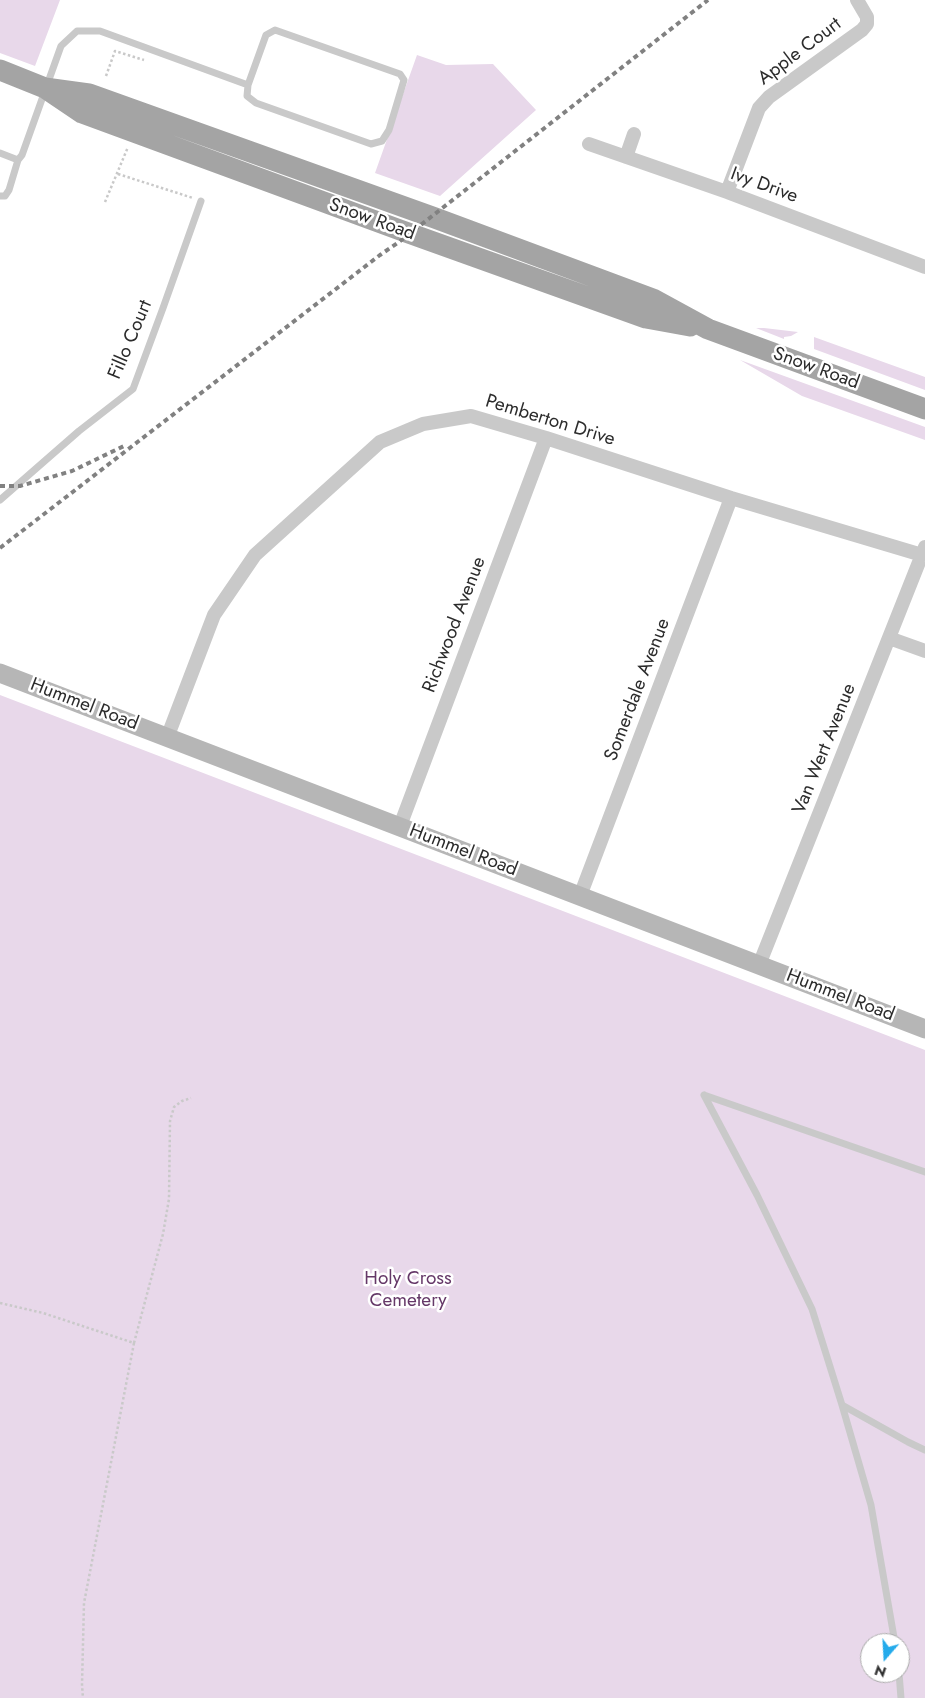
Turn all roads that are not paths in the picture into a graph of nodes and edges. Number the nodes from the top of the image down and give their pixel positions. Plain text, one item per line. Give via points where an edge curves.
1 (857, 0) edge
2 (0, 70) edge
3 (248, 85) junction
4 (45, 88) junction
5 (634, 134) dead end
6 (589, 144) dead end
7 (0, 153) edge
8 (626, 157) junction
9 (18, 160) junction
10 (727, 192) junction
11 (0, 196) edge
12 (201, 201) road end
13 (925, 267) edge
14 (925, 409) edge
15 (546, 438) junction
16 (731, 498) junction
17 (0, 500) edge
18 (923, 550) edge
19 (889, 638) junction
20 (925, 651) edge
21 (0, 673) edge
22 (167, 738) junction
23 (400, 826) junction
24 (580, 896) junction
25 (759, 965) junction
26 (925, 1029) edge
27 (925, 1172) edge
28 (842, 1405) junction
29 (925, 1450) edge
30 (893, 1633) edge
31 (900, 1683) edge
32 (901, 1698) edge

1 - 10 street, Apple Court via 867,17 867,24 769,97 759,108
2 - 4 main road, Snow Road
3 - 3 lane via 247,96 256,103 371,144 382,141 389,130 404,80 400,74 275,30 266,35
3 - 4 lane via 100,31 77,31 61,46
4 - 9 lane
4 - 14 main road, Snow Road via 89,94 537,255 652,298 708,329
5 - 8 street
6 - 8 street, Ivy Drive
7 - 9 lane
8 - 10 street, Ivy Drive
9 - 11 lane via 9,190 5,196
10 - 13 street, Ivy Drive
12 - 17 lane, Fillo Court via 132,389
15 - 16 street, Pemberton Drive
15 - 22 street, Pemberton Drive via 471,416 423,424 380,442 255,555 214,615
15 - 23 street, Richwood Avenue
16 - 18 street, Pemberton Drive
16 - 24 street, Somerdale Avenue
18 - 19 street, Van Wert Avenue
19 - 20 street
19 - 25 street, Van Wert Avenue
21 - 22 street, Hummel Road
22 - 23 street, Hummel Road
23 - 24 street, Hummel Road
24 - 25 street, Hummel Road
25 - 26 street, Hummel Road
27 - 28 lane via 704,1095 812,1309
28 - 29 lane
28 - 30 lane via 871,1505
31 - 32 lane

